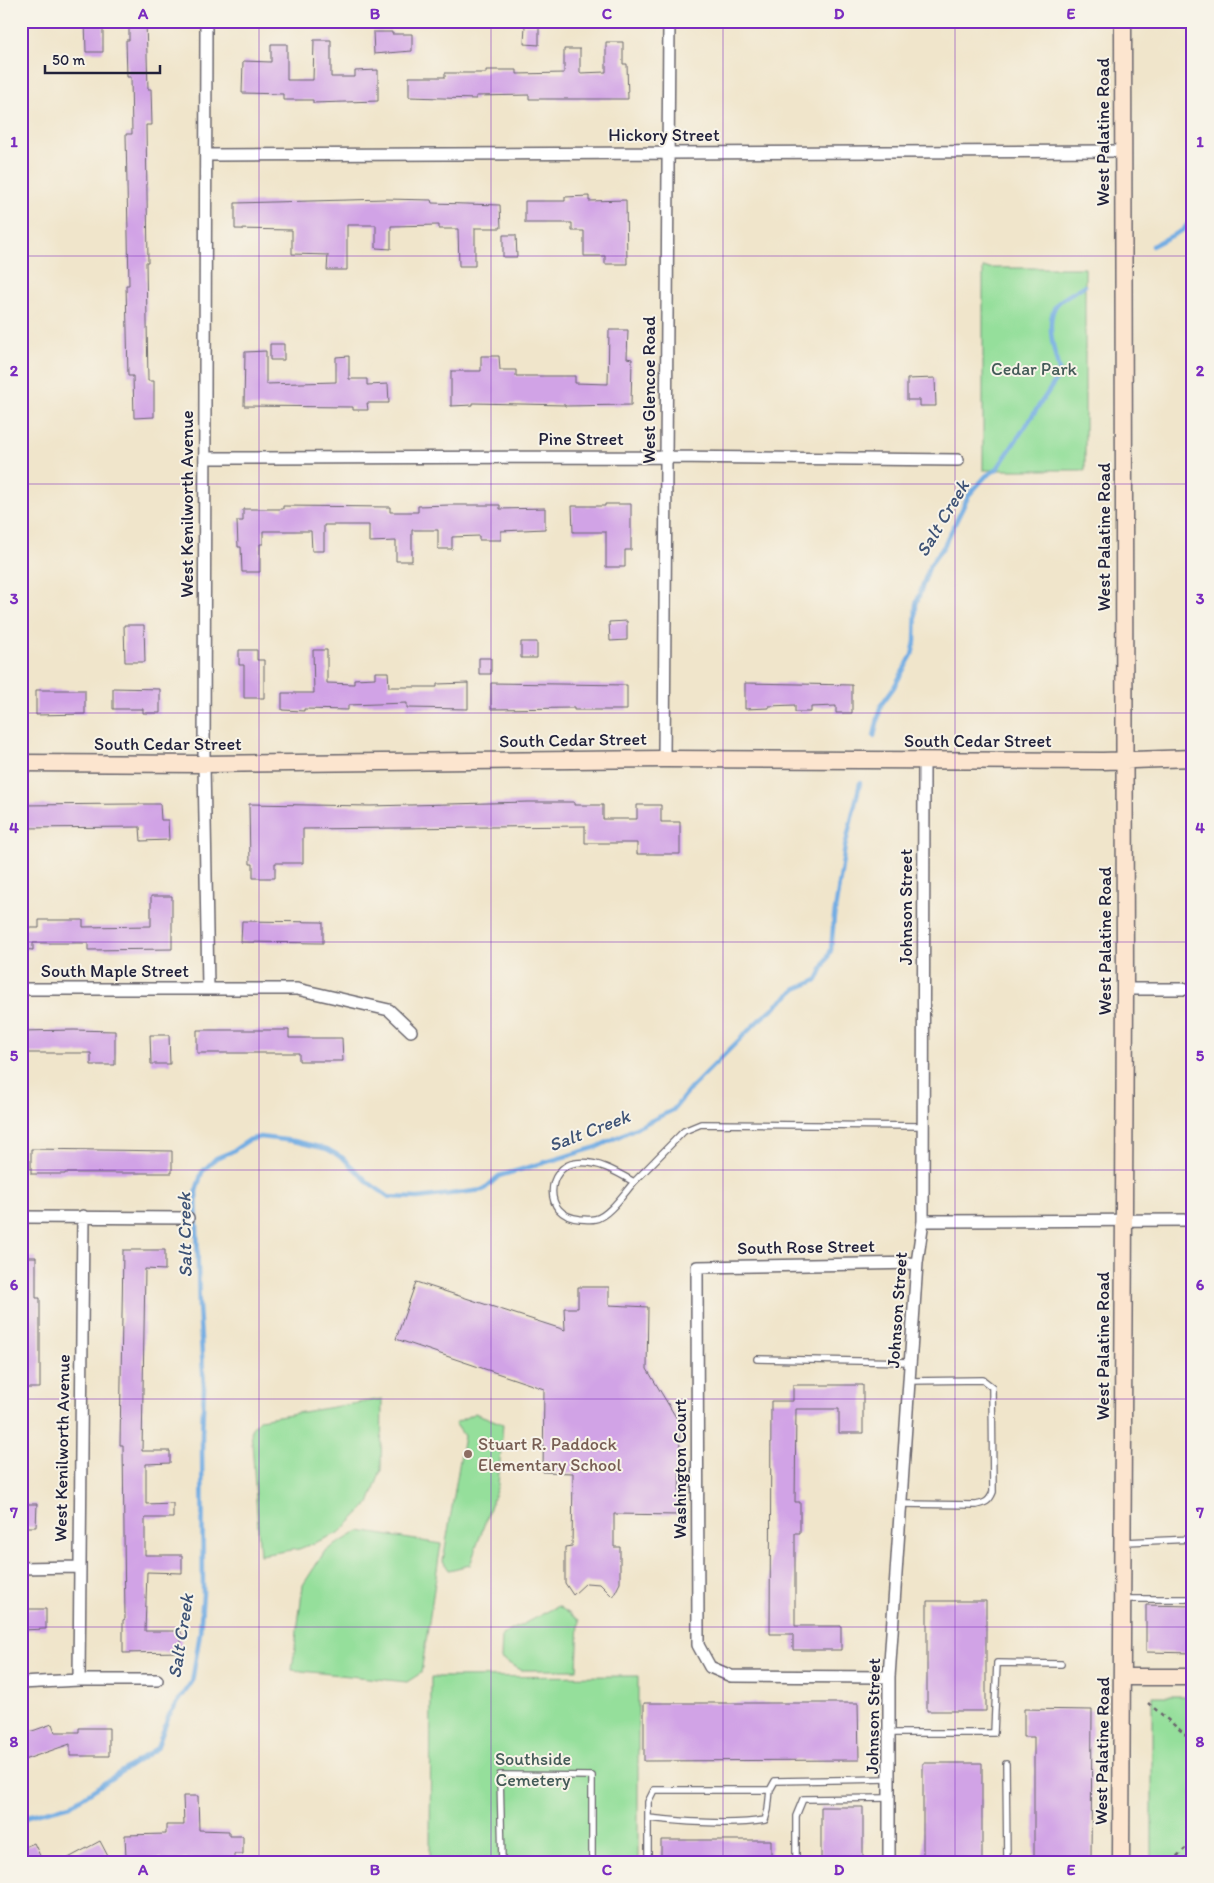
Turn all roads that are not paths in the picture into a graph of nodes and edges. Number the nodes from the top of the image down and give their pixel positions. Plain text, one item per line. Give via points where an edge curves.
1 (206, 21) edge
2 (669, 21) edge
3 (1123, 21) edge
4 (1123, 151) junction
5 (668, 153) junction
6 (206, 154) junction
7 (666, 457) junction
8 (205, 458) junction
9 (958, 460) dead end
10 (1193, 758) edge
11 (664, 759) junction
12 (1125, 760) junction
13 (924, 761) junction
14 (21, 763) edge
15 (204, 764) junction
16 (208, 988) junction
17 (21, 989) edge
18 (1125, 989) junction
19 (1193, 989) edge
20 (411, 1031) dead end
21 (923, 1126) junction
22 (634, 1182) junction
23 (83, 1216) junction
24 (21, 1217) edge
25 (188, 1218) dead end
26 (1193, 1220) edge
27 (923, 1221) junction
28 (1123, 1222) junction
29 (917, 1263) junction
30 (697, 1267) joint
31 (757, 1359) dead end
32 (910, 1362) junction
33 (909, 1381) junction
34 (901, 1504) junction
35 (1193, 1539) edge
36 (1123, 1542) junction
37 (78, 1567) junction
38 (21, 1568) edge
39 (1123, 1599) junction
40 (1193, 1599) edge
41 (1062, 1664) dead end
42 (889, 1677) junction
43 (1122, 1677) junction
44 (1193, 1678) edge
45 (78, 1680) junction
46 (157, 1680) dead end
47 (21, 1683) edge
48 (889, 1733) junction
49 (1006, 1764) dead end
50 (889, 1779) junction
51 (770, 1790) junction
52 (890, 1798) junction
53 (648, 1818) junction
54 (502, 1862) edge
55 (592, 1862) edge
56 (648, 1862) edge
57 (796, 1862) edge
58 (889, 1862) edge
59 (1007, 1862) edge
60 (1120, 1862) edge

1 - 6 street, West Kenilworth Avenue
2 - 5 street, West Glencoe Road
3 - 4 main road, West Palatine Road
4 - 5 street, Hickory Street
4 - 12 main road, West Palatine Road
5 - 6 street, Hickory Street
5 - 7 street, West Glencoe Road
6 - 8 street, West Kenilworth Avenue
7 - 8 street, Pine Street
7 - 9 street, Pine Street
7 - 11 street, West Glencoe Road
8 - 15 street, West Kenilworth Avenue
10 - 12 main road, South Cedar Street
11 - 13 main road, South Cedar Street
11 - 15 main road, South Cedar Street
12 - 13 main road, South Cedar Street
12 - 18 main road, West Palatine Road
13 - 21 street, Johnson Street
14 - 15 main road, South Cedar Street
15 - 16 street, West Kenilworth Avenue
16 - 17 street, South Maple Street
16 - 20 street, South Maple Street via 297,989 389,1010
18 - 19 street
18 - 28 main road, West Palatine Road
21 - 22 lane via 701,1124 684,1131
21 - 27 street, Johnson Street
22 - 22 lane via 612,1169 576,1162 564,1167 555,1179 551,1196 559,1213 571,1218 596,1219 610,1210
23 - 24 street
23 - 25 street
23 - 37 street, West Kenilworth Avenue
26 - 28 street
27 - 28 street
27 - 29 street, Johnson Street
28 - 36 main road, West Palatine Road
29 - 30 street, South Rose Street
29 - 32 street, Johnson Street
30 - 42 street, Washington Court via 698,1645 710,1668 731,1676
31 - 32 lane
32 - 33 street, Johnson Street
33 - 34 street, Johnson Street
33 - 34 lane via 983,1380 992,1387 993,1492 990,1500 976,1505
34 - 42 street, Johnson Street
35 - 36 lane
36 - 39 main road, West Palatine Road
37 - 38 street
37 - 45 street, West Kenilworth Avenue
39 - 40 lane
39 - 43 main road, West Palatine Road
41 - 48 lane via 997,1663 994,1733
42 - 48 street, Johnson Street
43 - 44 main road
43 - 60 main road, West Palatine Road
45 - 46 street
45 - 47 street
48 - 50 street, Johnson Street
49 - 59 lane
50 - 51 lane via 775,1781
50 - 52 street, Johnson Street
51 - 53 lane via 654,1790 648,1802
51 - 53 lane via 765,1820 685,1822
52 - 57 lane via 803,1800 796,1816
52 - 58 street, Johnson Street
53 - 56 lane
54 - 55 lane via 500,1775 592,1776

